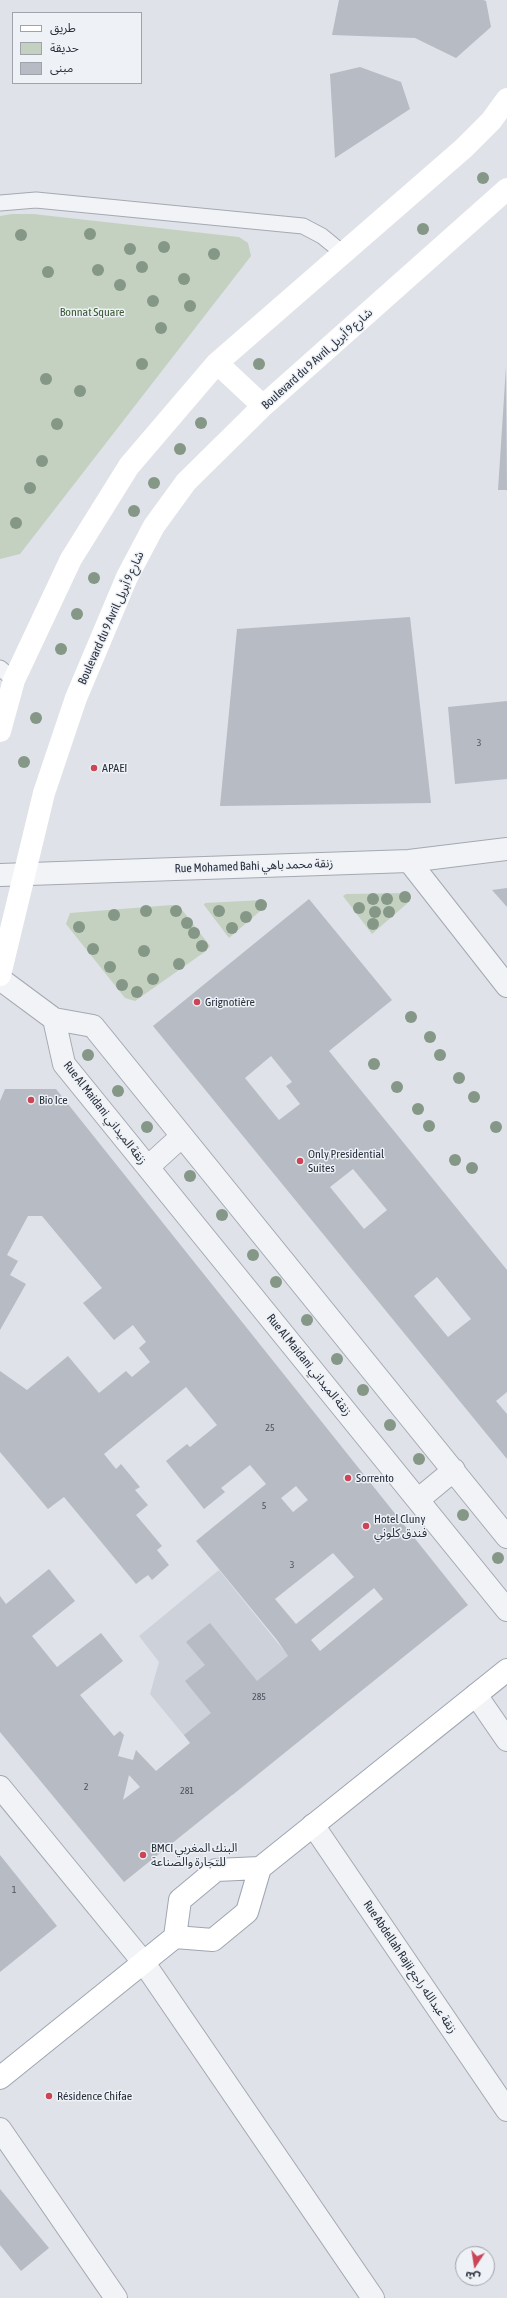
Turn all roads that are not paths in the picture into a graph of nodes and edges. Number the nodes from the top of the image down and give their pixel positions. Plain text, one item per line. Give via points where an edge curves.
1 (507, 99) edge
2 (507, 189) edge
3 (0, 203) edge
4 (344, 254) junction
5 (217, 363) junction
6 (263, 406) junction
7 (7, 674) edge
8 (0, 731) edge
9 (507, 849) edge
10 (409, 861) junction
11 (25, 874) junction
12 (0, 875) edge
13 (0, 975) edge
14 (0, 979) edge
15 (507, 986) edge
16 (54, 1019) junction
17 (182, 1136) junction
18 (148, 1167) junction
19 (454, 1470) junction
20 (420, 1499) junction
21 (507, 1537) edge
22 (507, 1610) edge
23 (507, 1670) edge
24 (476, 1695) junction
25 (507, 1740) edge
26 (0, 1787) edge
27 (313, 1825) junction
28 (260, 1868) junction
29 (175, 1936) junction
30 (144, 1963) junction
31 (0, 2078) edge
32 (507, 2110) edge
33 (0, 2129) edge
34 (116, 2298) edge
35 (373, 2298) edge

1 - 4 street via 491,122 464,148
2 - 6 street, Boulevard du 9 Avril شارع 9 أبريل
3 - 4 lane via 36,200 303,226 322,236
4 - 5 street
5 - 6 street
5 - 7 street via 129,466 71,559
6 - 11 street, Boulevard du 9 Avril شارع 9 أبريل via 186,482 154,526 127,577 76,698 44,793
7 - 8 street
9 - 10 street, Rue Mohamed Bahi زنقة محمد باهي
10 - 11 street, Rue Mohamed Bahi زنقة محمد باهي
10 - 15 street
11 - 12 street, Rue Mohamed Bahi زنقة محمد باهي
11 - 13 street, Boulevard du 9 Avril شارع 9 أبريل
14 - 16 street
16 - 17 street via 93,1026
16 - 18 street, Rue Al Maidani زنقة الميداني via 64,1064
17 - 18 street
17 - 19 street
18 - 20 street, Rue Al Maidani زنقة الميداني
19 - 20 street
19 - 21 street
20 - 22 street, Rue Al Maidani زنقة الميداني
23 - 24 street
24 - 25 street
24 - 27 street
26 - 30 street
27 - 28 street
27 - 32 street, Rue Abdellah Rajii زنقة عبدالله راجع
28 - 29 street via 216,1870 180,1900
28 - 29 street via 247,1912 213,1940
29 - 30 street
30 - 31 street
30 - 35 street
33 - 34 street

